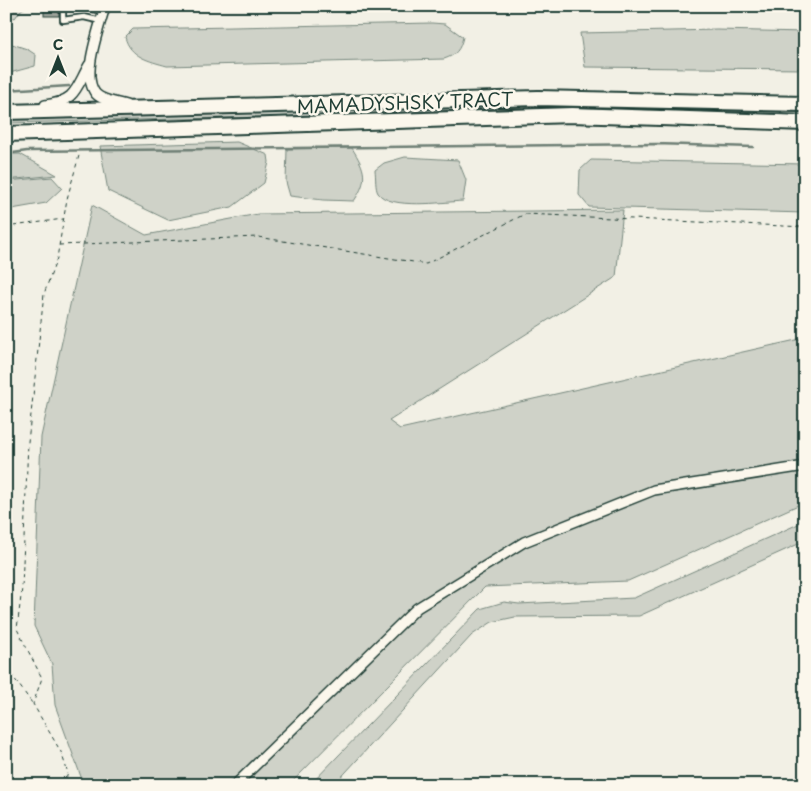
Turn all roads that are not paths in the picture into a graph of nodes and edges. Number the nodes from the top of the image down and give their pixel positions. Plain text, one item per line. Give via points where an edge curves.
1 (63, 6) edge
2 (81, 6) edge
3 (103, 13) edge
4 (90, 63) junction
5 (805, 104) edge
6 (140, 108) junction
7 (6, 112) edge
8 (21, 112) junction
9 (805, 123) edge
10 (6, 134) edge
11 (805, 466) edge
12 (235, 785) edge

1 - 3 lane via 63,20
2 - 3 lane
3 - 4 street
4 - 6 street via 96,93 104,99
4 - 8 street via 79,86 67,100
5 - 6 main road, MAMADYSHSKY TRACT via 538,98
6 - 8 main road, MAMADYSHSKY TRACT
7 - 8 main road, MAMADYSHSKY TRACT
9 - 10 main road, MAMADYSHSKY TRACT via 572,116
11 - 12 street via 654,490 524,542 417,608

